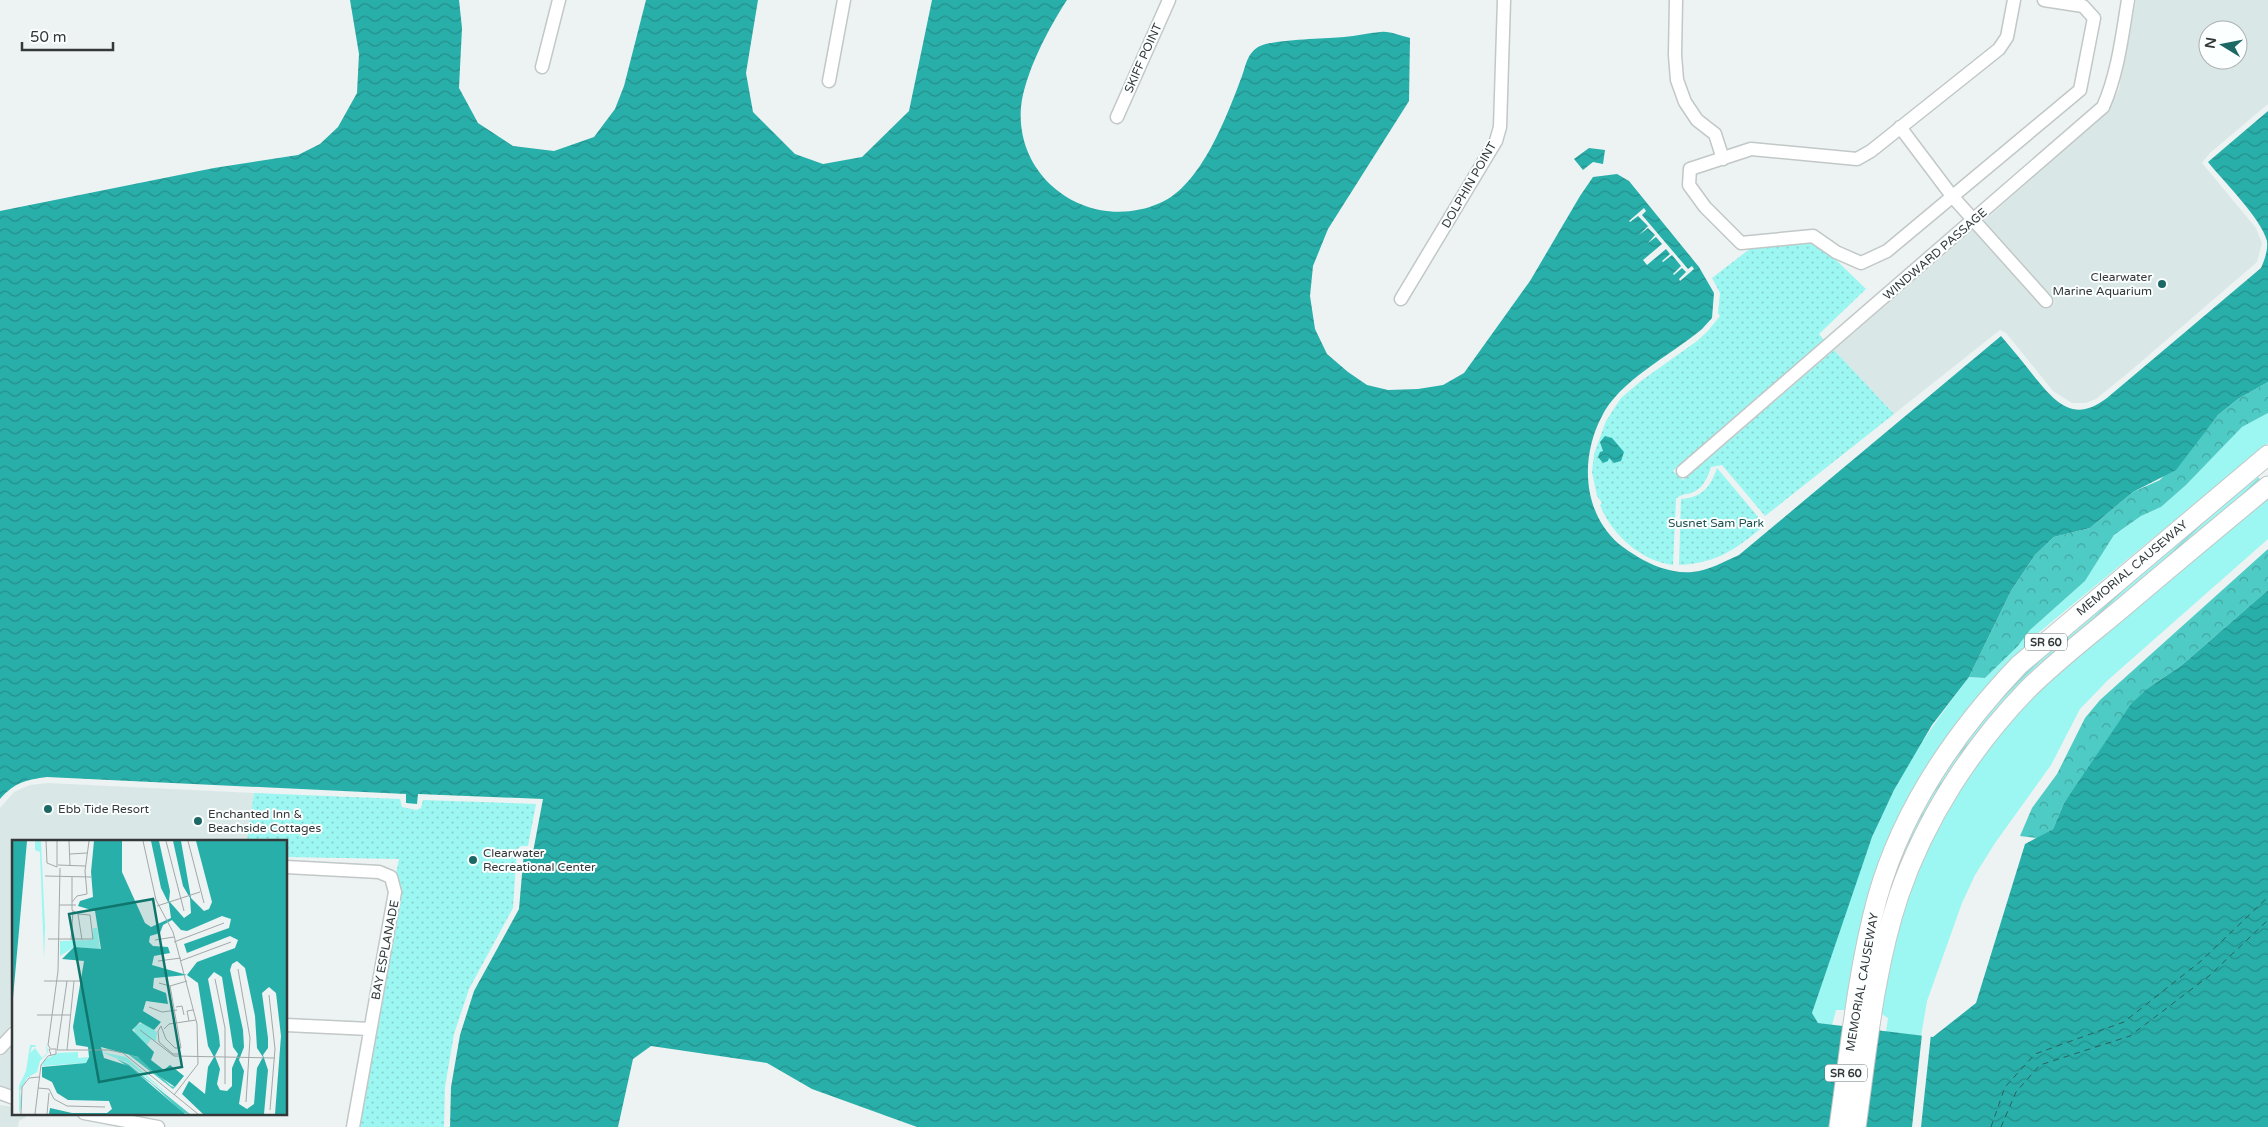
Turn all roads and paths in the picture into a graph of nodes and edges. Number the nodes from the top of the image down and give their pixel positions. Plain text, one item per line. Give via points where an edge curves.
1 (559, 0) edge
2 (844, 0) edge
3 (1169, 0) edge
4 (1504, 0) edge
5 (1676, 0) edge
6 (2014, 0) edge
7 (2044, 0) edge
8 (2128, 0) edge
9 (542, 67) dead end
10 (829, 81) dead end
11 (1117, 116) dead end
12 (1900, 127) junction
13 (1723, 159) junction
14 (1952, 196) junction
15 (1973, 221) junction
16 (1401, 299) dead end
17 (2046, 300) dead end
18 (2268, 455) edge
19 (1683, 471) dead end
20 (2268, 486) edge
21 (288, 867) edge
22 (1863, 1020) junction
23 (288, 1025) edge
24 (370, 1029) junction
25 (12, 1035) edge
26 (0, 1048) edge
27 (0, 1093) edge
28 (12, 1097) edge
29 (89, 1114) edge
30 (158, 1127) edge
31 (353, 1127) edge
32 (1838, 1127) edge
33 (1856, 1127) edge

1 - 9 street
2 - 10 street
3 - 11 street, SKIFF POINT
4 - 16 street, DOLPHIN POINT via 1500,127 1496,141
5 - 13 street via 1677,80 1685,102 1697,120 1715,134
6 - 12 street via 2007,37 1999,50
7 - 14 street via 2083,6 2094,18 2080,90
8 - 15 street, WINDWARD PASSAGE via 2112,86 2103,107
12 - 13 street via 1857,159 1751,149
12 - 14 street
13 - 14 street via 1690,169 1689,185 1741,243 1813,236 1836,252 1861,263 1887,251
14 - 15 street
15 - 17 street
15 - 19 street, WINDWARD PASSAGE
18 - 22 main road, MEMORIAL CAUSEWAY / SR 60 via 2019,666 1947,751 1909,818 1884,878 1866,946
20 - 22 main road, MEMORIAL CAUSEWAY / SR 60 via 2029,688 1978,747 1945,797 1912,861
21 - 24 street, BAY ESPLANADE via 379,872 391,877 395,892
22 - 32 main road, MEMORIAL CAUSEWAY / SR 60
22 - 33 main road, MEMORIAL CAUSEWAY / SR 60
23 - 24 street
24 - 31 street, BAY ESPLANADE
25 - 26 street
27 - 28 street
29 - 30 street

